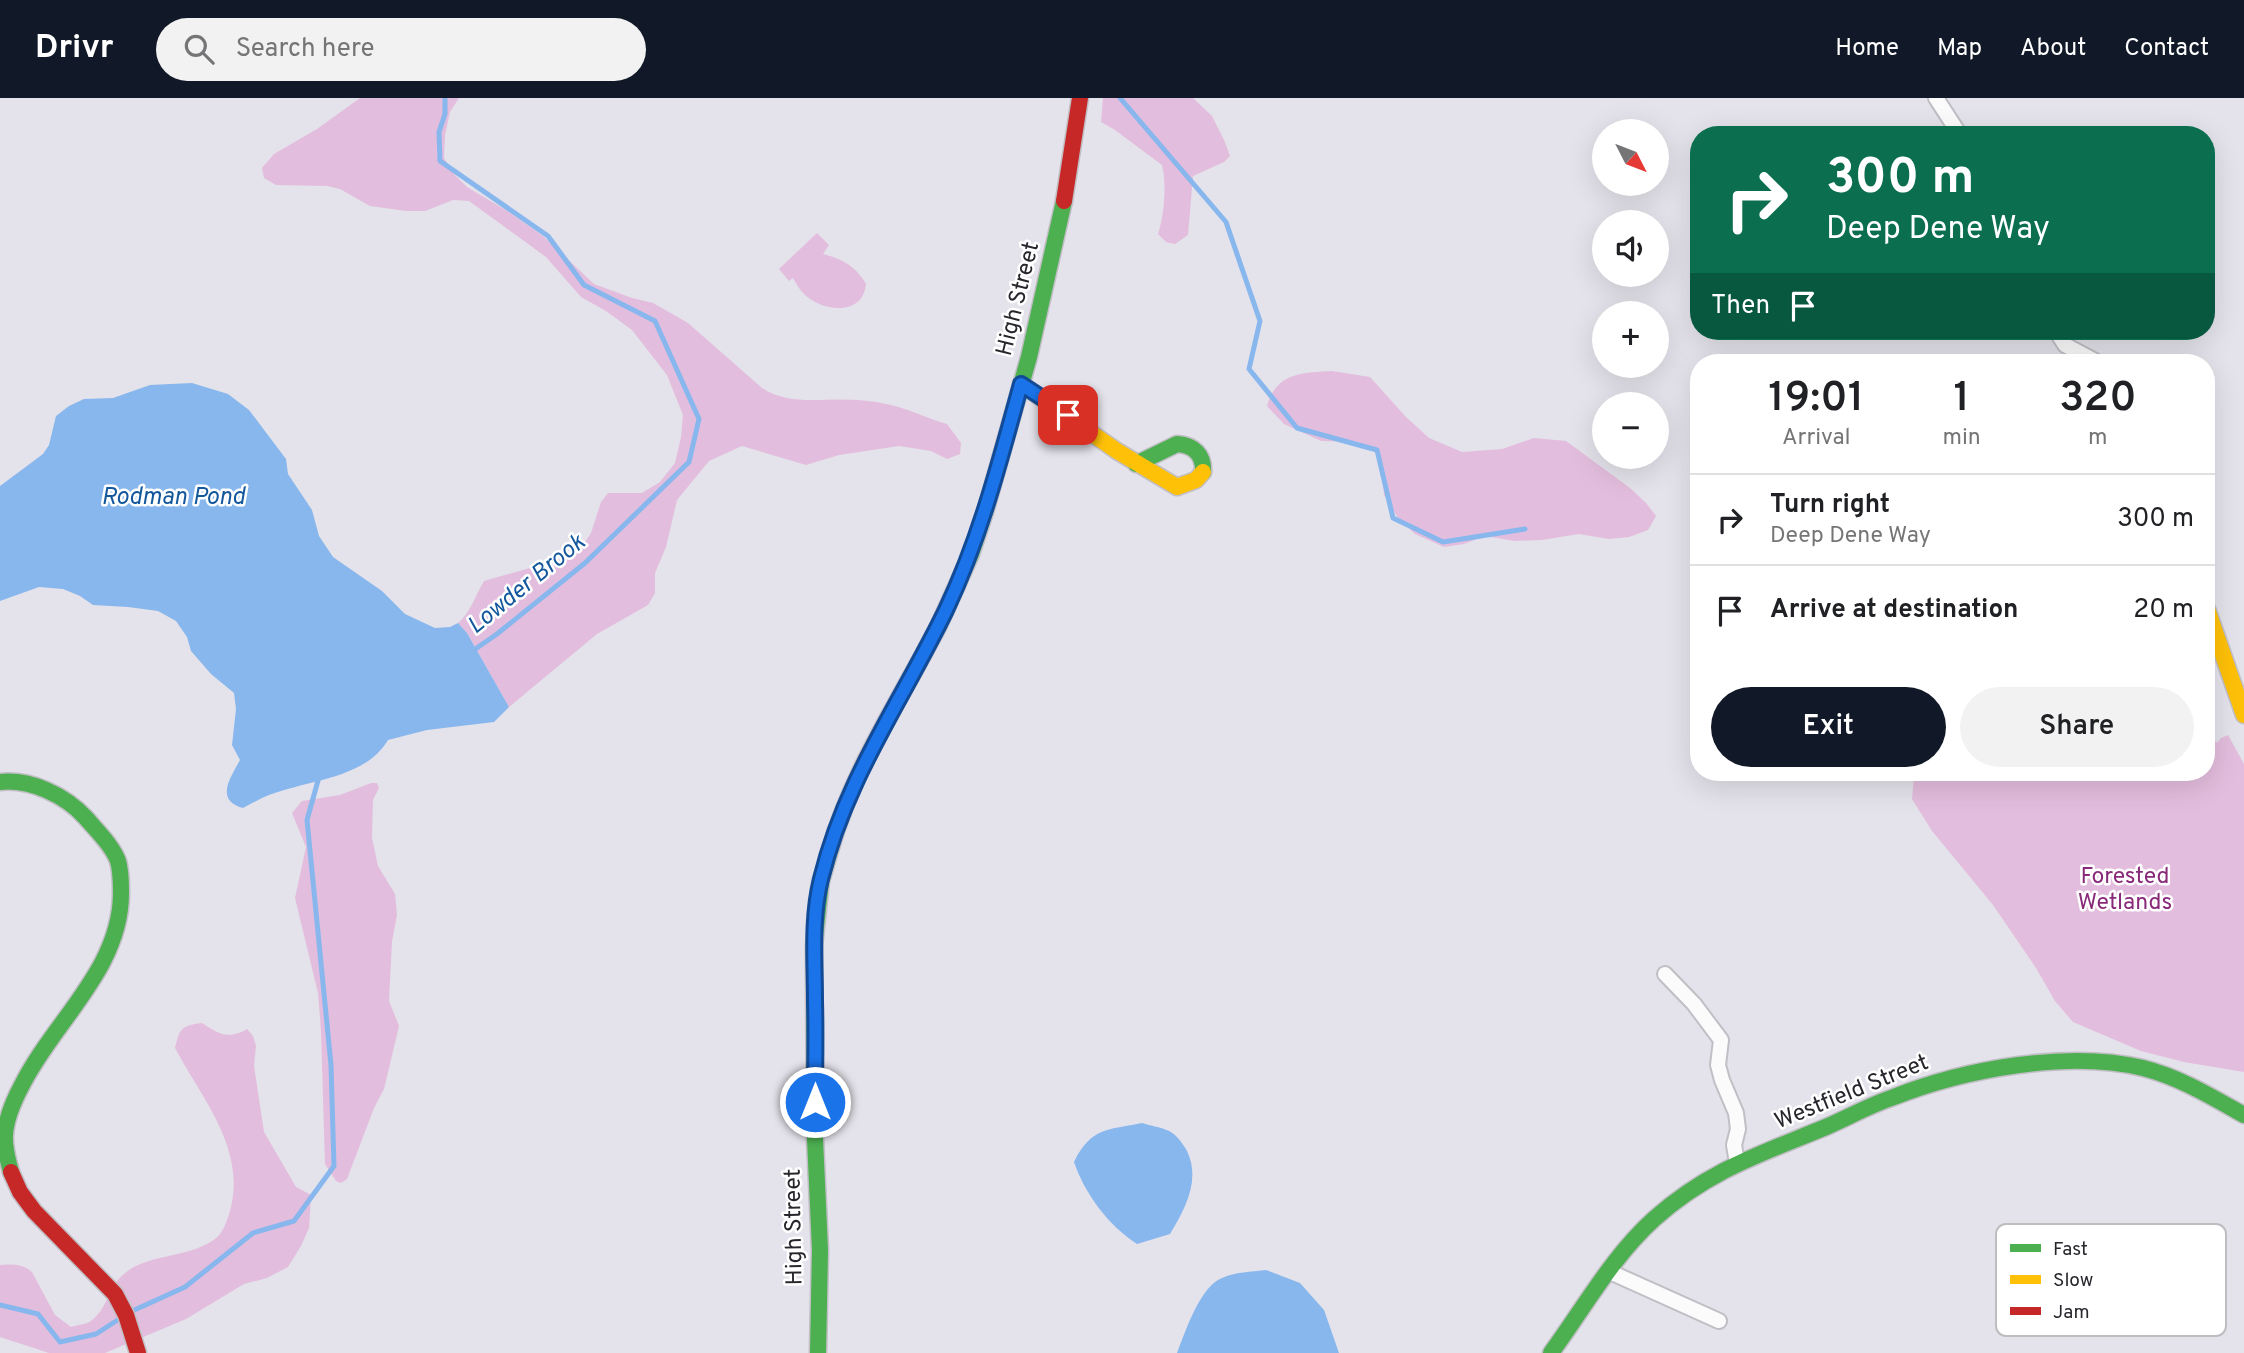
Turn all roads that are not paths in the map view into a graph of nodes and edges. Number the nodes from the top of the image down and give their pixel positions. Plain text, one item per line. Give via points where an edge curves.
1 (1080, 98) edge
2 (1936, 98) edge
3 (1954, 126) edge
4 (2062, 340) edge
5 (2082, 354) edge
6 (1021, 384) junction
7 (1136, 464) dead end
8 (2215, 632) edge
9 (2244, 715) edge
10 (0, 782) edge
11 (1665, 974) dead end
12 (2244, 1115) edge
13 (1737, 1163) junction
14 (1608, 1271) junction
15 (1719, 1321) dead end
16 (138, 1353) edge
17 (818, 1353) edge
18 (1551, 1353) edge

1 - 6 street, High Street via 1062,215
2 - 3 street
4 - 5 street
6 - 7 street
6 - 17 street, High Street via 971,554 855,780 821,881 814,946
8 - 9 street
10 - 16 street via 40,788 76,807 118,861 124,902 118,935 20,1085 4,1125 5,1150 23,1197 122,1306
11 - 13 street via 1721,1040 1718,1065 1737,1114
12 - 13 street, Westfield Street via 2187,1084 2143,1068 2110,1063 2017,1066 1904,1092
13 - 14 street, Westfield Street via 1653,1221
14 - 15 street
14 - 18 street, Westfield Street

